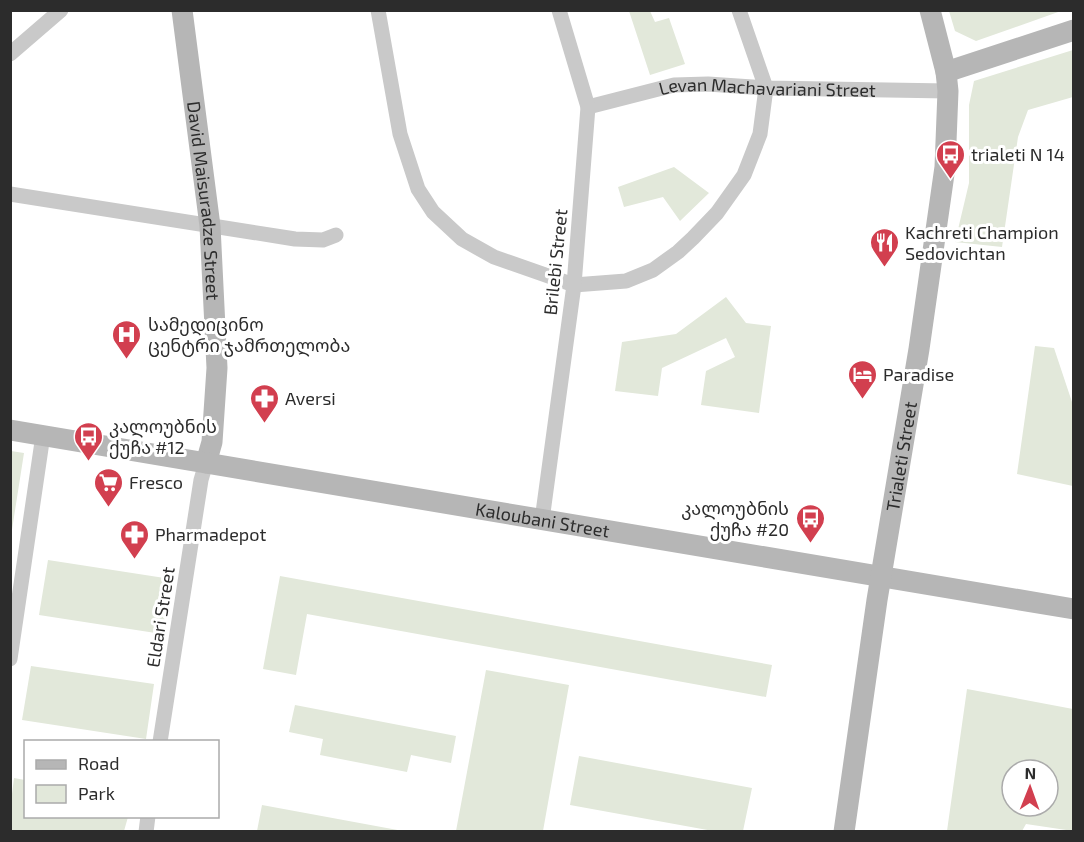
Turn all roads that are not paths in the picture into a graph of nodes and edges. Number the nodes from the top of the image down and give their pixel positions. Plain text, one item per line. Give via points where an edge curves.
1 (61, 10) edge
2 (182, 10) edge
3 (378, 10) edge
4 (560, 10) edge
5 (739, 10) edge
6 (930, 10) edge
7 (1074, 30) edge
8 (10, 54) edge
9 (947, 81) junction
10 (766, 88) junction
11 (588, 107) junction
12 (10, 194) edge
13 (210, 226) junction
14 (336, 235) dead end
15 (574, 285) junction
16 (10, 430) edge
17 (43, 435) junction
18 (206, 463) junction
19 (542, 520) junction
20 (880, 577) junction
21 (1074, 609) edge
22 (10, 659) edge
23 (160, 740) edge
24 (844, 831) edge

1 - 8 street
2 - 13 street, David Maisuradze Street
3 - 15 street via 400,134 418,189 434,212 462,239 494,257
4 - 11 street, Brilebi Street
5 - 10 street
6 - 9 street, Trialeti Street
7 - 9 street, Levan Machavariani Street
9 - 10 street, Levan Machavariani Street
9 - 20 street, Trialeti Street via 945,167 933,257
10 - 11 street, Levan Machavariani Street via 674,86
10 - 15 street via 760,134 744,175 693,238 653,270 626,281
11 - 15 street, Brilebi Street
12 - 13 street
13 - 14 street via 308,240
13 - 18 street, David Maisuradze Street via 217,368 212,442
15 - 19 street, Brilebi Street
16 - 17 street, Kaloubani Street
17 - 18 street, Kaloubani Street
17 - 22 street
18 - 19 street, Kaloubani Street
18 - 23 street, Eldari Street
19 - 20 street, Kaloubani Street
20 - 21 street, Kaloubani Street
20 - 24 street, Trialeti Street

